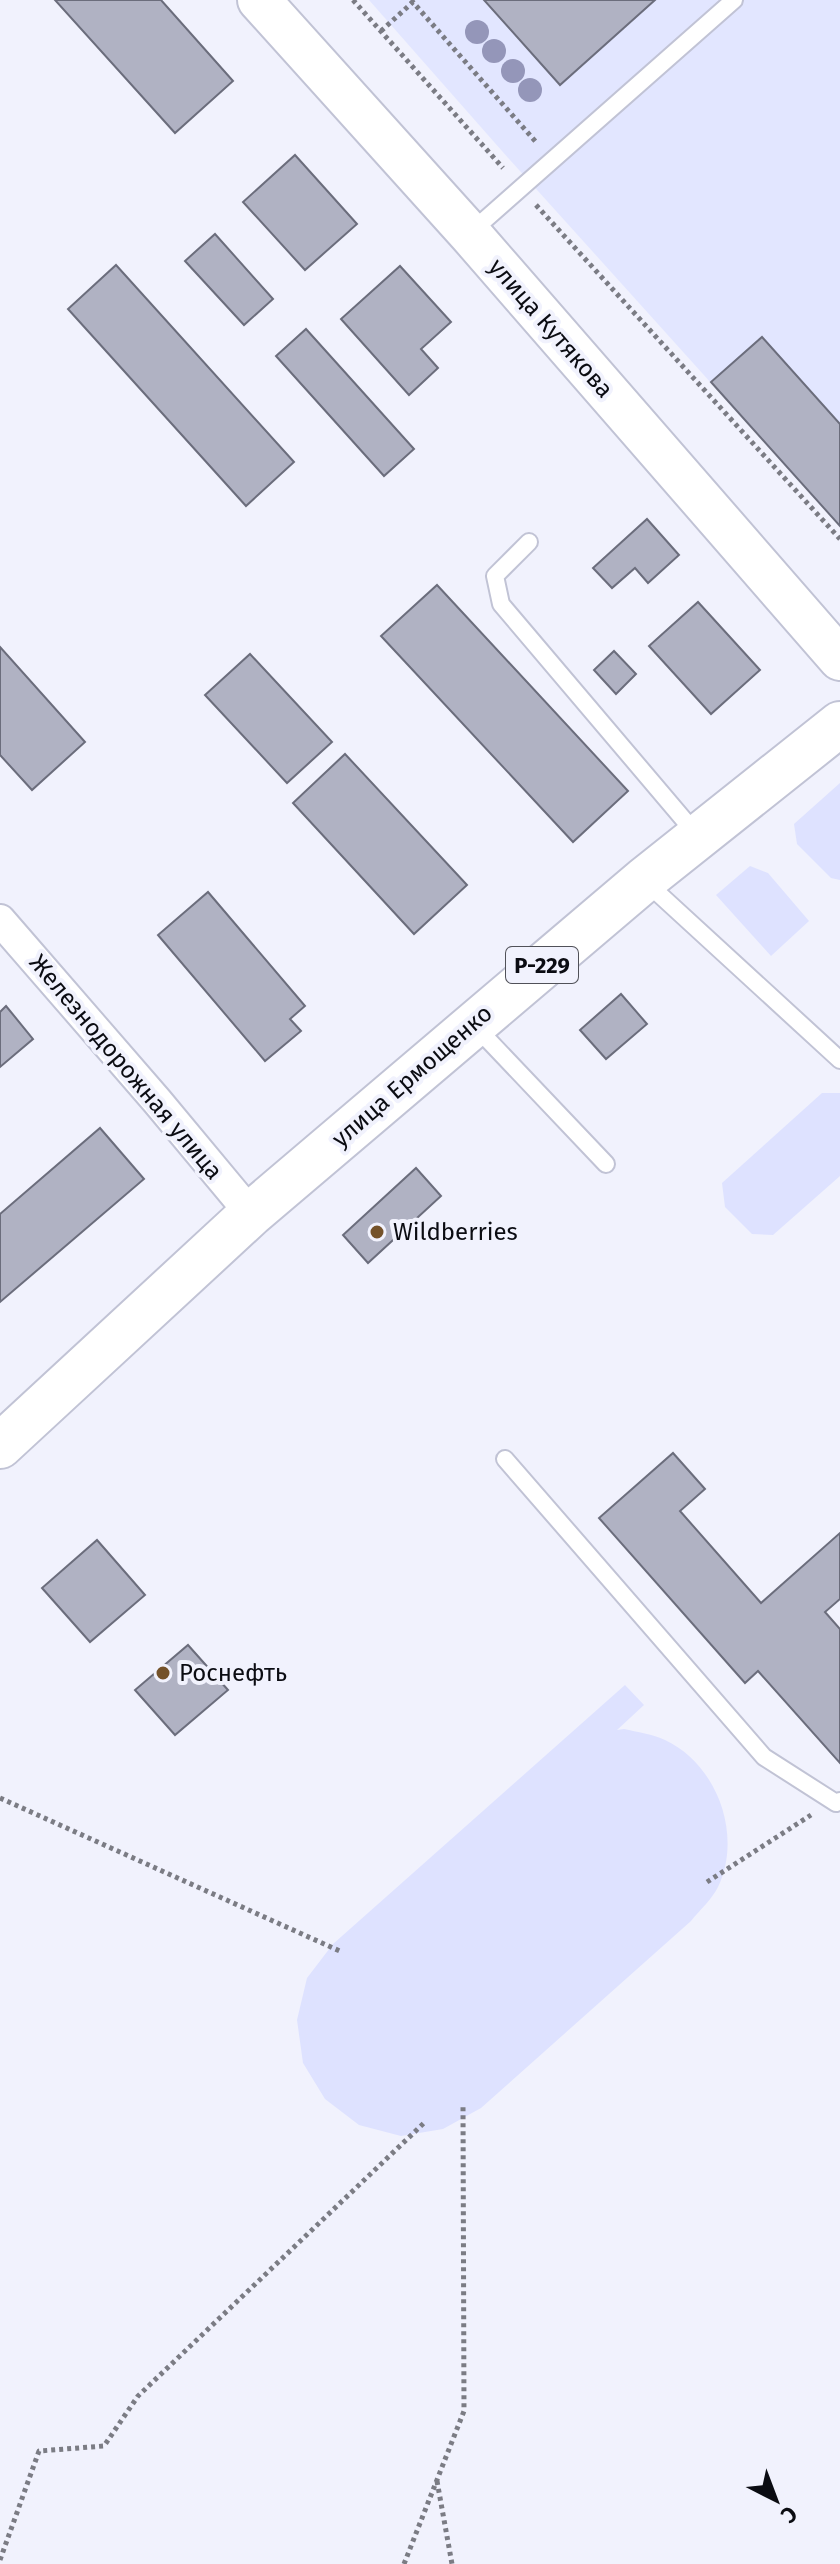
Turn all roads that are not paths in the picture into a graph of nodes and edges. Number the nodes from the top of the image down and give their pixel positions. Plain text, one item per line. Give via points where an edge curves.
1 (259, 0) edge
2 (734, 0) edge
3 (470, 234) junction
4 (529, 542) dead end
5 (840, 659) edge
6 (840, 724) edge
7 (698, 837) junction
8 (644, 880) junction
9 (0, 920) edge
10 (473, 1024) junction
11 (840, 1060) edge
12 (606, 1164) dead end
13 (251, 1214) junction
14 (0, 1446) edge
15 (505, 1459) dead end
16 (838, 1802) edge

1 - 3 main road, улица Кутякова
2 - 3 lane
3 - 5 main road, улица Кутякова
4 - 7 lane via 495,576 501,604
6 - 7 highway, улица Ермощенко / Р-229
7 - 8 highway, улица Ермощенко / Р-229
8 - 10 highway, улица Ермощенко / Р-229
8 - 11 lane
9 - 13 street, Железнодорожная улица
10 - 12 lane
10 - 13 highway, улица Ермощенко / Р-229
13 - 14 highway, улица Ермощенко / Р-229
15 - 16 lane via 764,1757

